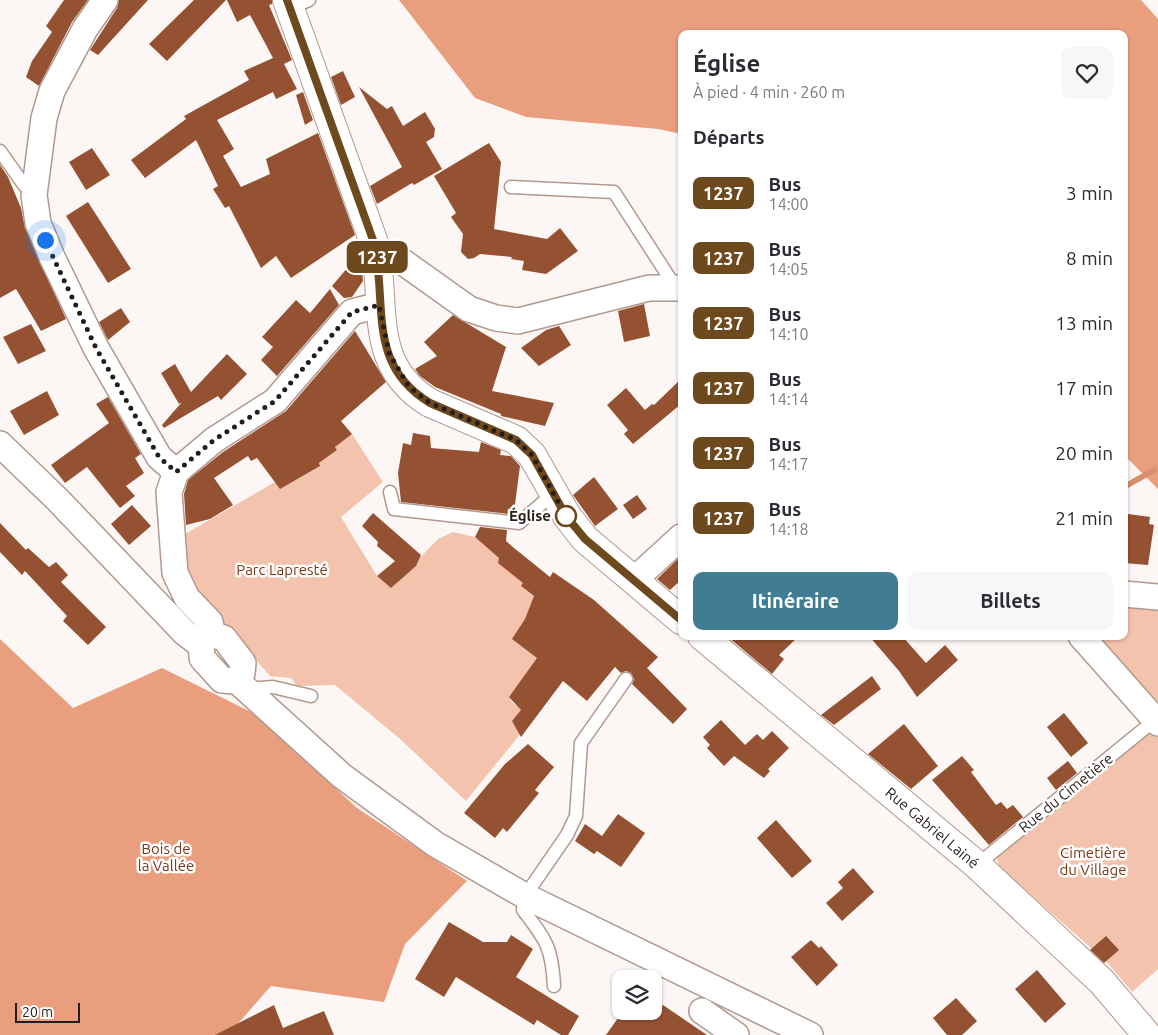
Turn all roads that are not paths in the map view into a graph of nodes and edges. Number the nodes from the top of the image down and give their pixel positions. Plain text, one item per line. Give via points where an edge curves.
1 (105, 0) edge
2 (296, 3) edge
3 (0, 151) edge
4 (511, 187) dead end
5 (34, 195) junction
6 (376, 252) junction
7 (678, 287) edge
8 (678, 288) edge
9 (379, 305) junction
10 (0, 444) edge
11 (176, 472) junction
12 (390, 492) dead end
13 (553, 494) junction
14 (678, 541) edge
15 (634, 580) junction
16 (1128, 594) edge
17 (1158, 597) edge
18 (678, 617) edge
19 (207, 640) junction
20 (707, 640) edge
21 (1085, 640) edge
22 (626, 679) dead end
23 (242, 684) junction
24 (311, 696) dead end
25 (1157, 722) edge
26 (988, 863) junction
27 (525, 896) junction
28 (554, 986) dead end
29 (702, 1011) dead end
30 (736, 1035) edge
31 (810, 1035) edge
32 (1147, 1035) edge

1 - 5 street via 85,29 52,91 44,118
2 - 6 street
3 - 5 lane
4 - 7 lane via 614,192
5 - 11 street via 38,223 52,258 96,348 159,457
6 - 8 street via 403,262 470,309 518,322 649,288
6 - 9 street
9 - 11 street via 352,312 275,401 214,440
9 - 13 street via 389,353 409,387 430,403 516,440 532,455
10 - 19 street via 185,633
11 - 19 street via 169,492 176,573 187,598 210,622
12 - 13 lane via 394,509 519,523
13 - 15 street via 585,539
14 - 15 street
15 - 18 street
16 - 17 street
19 - 23 street via 202,658 222,680
20 - 26 street, Rue Gabriel Lainé
21 - 25 street
22 - 27 lane via 581,743 576,816 568,835
23 - 24 lane
23 - 27 street via 295,736 378,804 419,834
25 - 26 lane, Rue du Cimetière
26 - 32 street, Rue Gabriel Lainé via 1102,982
27 - 28 lane via 523,910 546,940 552,956
27 - 31 street
29 - 30 street

